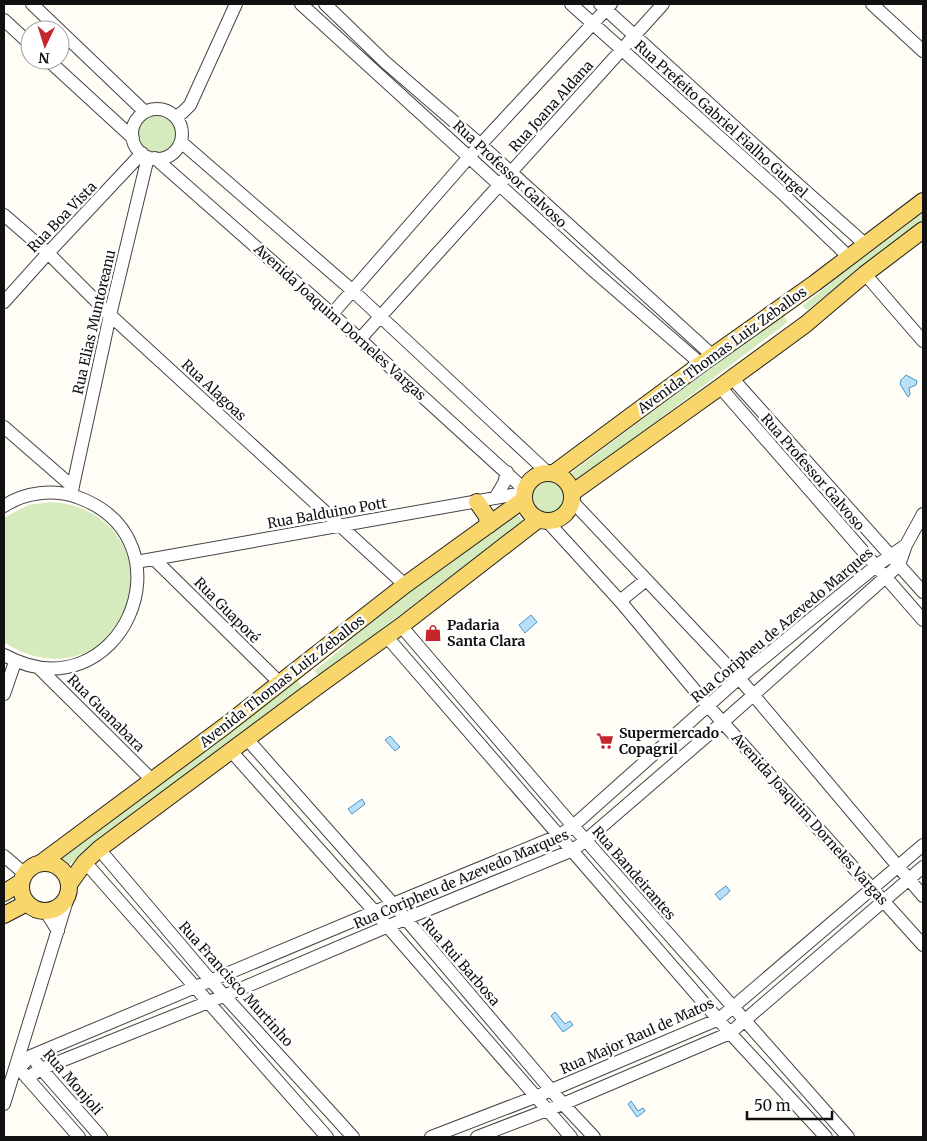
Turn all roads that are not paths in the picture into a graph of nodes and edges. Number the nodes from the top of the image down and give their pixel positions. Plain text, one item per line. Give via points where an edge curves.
1 (32, 4) edge
2 (236, 4) edge
3 (301, 4) edge
4 (325, 4) edge
5 (571, 4) edge
6 (663, 4) edge
7 (872, 4) edge
8 (605, 6) edge
9 (4, 20) edge
10 (594, 24) junction
11 (20, 35) edge
12 (634, 36) junction
13 (622, 50) junction
14 (923, 51) edge
15 (385, 62) junction
16 (59, 70) edge
17 (376, 71) junction
18 (145, 112) junction
19 (176, 117) junction
20 (133, 138) junction
21 (181, 142) junction
22 (481, 145) junction
23 (149, 156) junction
24 (469, 157) junction
25 (511, 172) junction
26 (794, 181) junction
27 (498, 184) junction
28 (782, 194) junction
29 (923, 200) edge
30 (4, 215) edge
31 (923, 230) edge
32 (866, 244) junction
33 (48, 253) junction
34 (849, 257) junction
35 (607, 261) junction
36 (595, 272) junction
37 (865, 274) junction
38 (815, 283) junction
39 (353, 291) junction
40 (4, 302) edge
41 (110, 314) junction
42 (332, 314) junction
43 (381, 317) junction
44 (806, 324) junction
45 (360, 339) junction
46 (923, 340) edge
47 (707, 360) junction
48 (726, 383) junction
49 (4, 427) edge
50 (507, 472) junction
51 (551, 473) junction
52 (817, 473) junction
53 (804, 484) junction
54 (72, 491) junction
55 (524, 494) junction
56 (572, 497) junction
57 (495, 498) junction
58 (477, 502) junction
59 (4, 506) edge
60 (923, 514) edge
61 (543, 520) junction
62 (489, 525) junction
63 (341, 526) junction
64 (154, 559) junction
65 (895, 560) junction
66 (136, 562) junction
67 (876, 566) junction
68 (885, 577) junction
69 (646, 580) junction
70 (405, 585) junction
71 (923, 592) edge
72 (620, 601) junction
73 (923, 620) edge
74 (402, 626) junction
75 (387, 637) junction
76 (326, 648) junction
77 (4, 655) edge
78 (430, 659) junction
79 (15, 662) junction
80 (38, 668) junction
81 (416, 671) junction
82 (739, 678) junction
83 (280, 683) junction
84 (318, 686) junction
85 (4, 694) edge
86 (753, 695) junction
87 (708, 706) junction
88 (723, 722) junction
89 (246, 739) junction
90 (507, 749) junction
91 (231, 751) junction
92 (494, 760) junction
93 (152, 780) junction
94 (542, 790) junction
95 (529, 800) junction
96 (320, 821) junction
97 (573, 826) junction
98 (305, 833) junction
99 (560, 835) junction
100 (586, 840) junction
101 (923, 845) edge
102 (99, 850) junction
103 (572, 850) junction
104 (4, 856) edge
105 (501, 859) junction
106 (86, 862) junction
107 (41, 863) junction
108 (923, 867) edge
109 (898, 868) junction
110 (509, 876) junction
111 (23, 878) junction
112 (908, 880) junction
113 (872, 889) junction
114 (69, 890) junction
115 (4, 893) edge
116 (923, 896) edge
117 (638, 899) junction
118 (884, 902) junction
119 (27, 903) junction
120 (393, 904) junction
121 (625, 910) junction
122 (46, 912) junction
123 (375, 912) junction
124 (4, 915) edge
125 (404, 919) junction
126 (387, 926) junction
127 (58, 931) junction
128 (668, 934) junction
129 (173, 936) junction
130 (923, 945) edge
131 (159, 946) junction
132 (655, 946) junction
133 (800, 950) junction
134 (274, 954) junction
135 (811, 964) junction
136 (283, 971) junction
137 (211, 981) junction
138 (195, 987) junction
139 (226, 996) junction
140 (209, 1003) junction
141 (478, 1004) junction
142 (733, 1008) junction
143 (141, 1010) junction
144 (462, 1013) junction
145 (719, 1019) junction
146 (745, 1021) junction
147 (148, 1026) junction
148 (730, 1033) junction
149 (72, 1039) junction
150 (27, 1052) junction
151 (79, 1054) junction
152 (636, 1054) junction
153 (288, 1065) junction
154 (18, 1067) junction
155 (41, 1069) junction
156 (644, 1069) junction
157 (273, 1076) junction
158 (27, 1078) junction
159 (551, 1089) junction
160 (535, 1097) junction
161 (812, 1097) junction
162 (4, 1104) edge
163 (563, 1104) junction
164 (800, 1108) junction
165 (546, 1110) junction
166 (844, 1136) edge
167 (79, 1137) edge
168 (101, 1137) edge
169 (327, 1137) edge
170 (353, 1137) edge
171 (433, 1137) edge
172 (477, 1137) edge
173 (571, 1137) edge
174 (594, 1137) edge
175 (826, 1137) edge

1 - 18 street
2 - 19 street via 190,105
3 - 17 street, Rua Professor Galvoso
4 - 15 street, Rua Professor Galvoso
5 - 10 street, Rua Prefeito Gabriel Fialho Gurgel
6 - 12 street, Rua Joana Aldana
7 - 14 street
8 - 10 street, Rua Joana Aldana
8 - 12 street, Rua Prefeito Gabriel Fialho Gurgel
9 - 11 street
10 - 13 street, Rua Prefeito Gabriel Fialho Gurgel
10 - 22 street, Rua Joana Aldana
12 - 13 street, Rua Joana Aldana
12 - 26 street, Rua Prefeito Gabriel Fialho Gurgel
13 - 25 street, Rua Joana Aldana
13 - 28 street, Rua Prefeito Gabriel Fialho Gurgel
15 - 17 street
15 - 22 street, Rua Professor Galvoso
16 - 20 street
17 - 24 street, Rua Professor Galvoso
18 - 19 street via 164,110
18 - 20 street via 136,120
19 - 21 street via 182,129
20 - 23 street via 138,149
21 - 23 street via 168,156
21 - 39 street
22 - 24 street, Rua Joana Aldana
22 - 25 street, Rua Professor Galvoso
23 - 33 street, Rua Boa Vista
23 - 41 street, Rua Elias Muntoreanu
23 - 42 street, Avenida Joaquim Dorneles Vargas
24 - 27 street, Rua Professor Galvoso
24 - 39 street, Rua Joana Aldana
25 - 27 street, Rua Joana Aldana
25 - 35 street, Rua Professor Galvoso
26 - 28 street
26 - 32 street, Rua Prefeito Gabriel Fialho Gurgel
27 - 36 street, Rua Professor Galvoso
27 - 43 street, Rua Joana Aldana
28 - 34 street, Rua Prefeito Gabriel Fialho Gurgel
29 - 32 main road, Avenida Thomas Luiz Zeballos
30 - 33 street, Rua Alagoas
31 - 37 main road, Avenida Thomas Luiz Zeballos
32 - 34 main road, Avenida Thomas Luiz Zeballos
33 - 40 street, Rua Boa Vista
33 - 41 street, Rua Alagoas
34 - 38 main road, Avenida Thomas Luiz Zeballos
35 - 36 street
35 - 47 street, Rua Professor Galvoso
36 - 47 street, Rua Professor Galvoso
37 - 44 main road, Avenida Thomas Luiz Zeballos
37 - 46 street
38 - 44 main road via 799,305
38 - 47 main road, Avenida Thomas Luiz Zeballos
39 - 42 street, Rua Joana Aldana
39 - 43 street
41 - 54 street, Rua Elias Muntoreanu
41 - 63 street, Rua Alagoas
42 - 45 street, Avenida Joaquim Dorneles Vargas
43 - 45 street, Rua Joana Aldana
43 - 51 street
44 - 48 main road, Avenida Thomas Luiz Zeballos
45 - 50 street, Avenida Joaquim Dorneles Vargas
47 - 51 main road, Avenida Thomas Luiz Zeballos
48 - 52 street, Rua Professor Galvoso
48 - 53 street, Rua Professor Galvoso
48 - 56 main road, Avenida Thomas Luiz Zeballos
49 - 54 street
50 - 55 street, Avenida Joaquim Dorneles Vargas
50 - 57 street
51 - 55 main road, Avenida Thomas Luiz Zeballos via 533,477
51 - 56 main road via 565,480
52 - 53 street
52 - 65 street, Rua Professor Galvoso
53 - 67 street, Rua Professor Galvoso
54 - 59 street via 22,497
54 - 66 street via 113,520 131,546
55 - 57 street, Rua Balduino Pott
55 - 61 main road, Avenida Joaquim Dorneles Vargas via 530,514
55 - 62 main road, Avenida Thomas Luiz Zeballos
56 - 61 main road, Avenida Thomas Luiz Zeballos via 562,516
56 - 69 street
57 - 58 street, Rua Balduino Pott
58 - 62 main road
58 - 63 street, Rua Balduino Pott
60 - 65 street
61 - 72 street, Avenida Joaquim Dorneles Vargas
61 - 74 main road, Avenida Thomas Luiz Zeballos
62 - 70 main road, Avenida Thomas Luiz Zeballos
63 - 64 street, Rua Balduino Pott
63 - 70 street, Rua Alagoas
64 - 66 street, Rua Balduino Pott
64 - 83 street, Rua Guaporé
65 - 67 street, Rua Coripheu de Azevedo Marques
65 - 68 street, Rua Coripheu de Azevedo Marques
65 - 71 street, Rua Professor Galvoso
66 - 80 street via 136,599 121,633 100,652 76,665
67 - 68 street, Rua Professor Galvoso
67 - 82 street, Rua Coripheu de Azevedo Marques
68 - 73 street, Rua Professor Galvoso
68 - 86 street, Rua Coripheu de Azevedo Marques
69 - 72 street
69 - 82 street
70 - 76 main road, Avenida Thomas Luiz Zeballos
72 - 87 street, Avenida Joaquim Dorneles Vargas
74 - 75 main road, Avenida Thomas Luiz Zeballos
74 - 78 street, Rua Bandeirantes
75 - 81 street
75 - 84 main road, Avenida Thomas Luiz Zeballos
76 - 83 main road, Avenida Thomas Luiz Zeballos
76 - 84 main road via 312,669
77 - 79 street
78 - 81 street
78 - 90 street, Rua Bandeirantes
79 - 80 street
79 - 85 street
80 - 93 street, Rua Guanabara
81 - 92 street
82 - 86 street
82 - 87 street, Rua Coripheu de Azevedo Marques
83 - 93 main road, Avenida Thomas Luiz Zeballos
84 - 89 main road, Avenida Thomas Luiz Zeballos
86 - 88 street, Rua Coripheu de Azevedo Marques
86 - 109 street
87 - 88 street, Avenida Joaquim Dorneles Vargas
87 - 97 street, Rua Coripheu de Azevedo Marques
88 - 100 street, Rua Coripheu de Azevedo Marques
88 - 113 street, Avenida Joaquim Dorneles Vargas
89 - 91 main road, Avenida Thomas Luiz Zeballos
89 - 96 street, Rua Rui Barbosa
90 - 92 street
90 - 94 street, Rua Bandeirantes
91 - 98 street
91 - 102 main road, Avenida Thomas Luiz Zeballos
92 - 95 street
93 - 107 main road, Avenida Thomas Luiz Zeballos
94 - 95 street
94 - 97 street, Rua Bandeirantes
95 - 99 street
96 - 98 street
96 - 120 street, Rua Rui Barbosa
97 - 99 street, Rua Coripheu de Azevedo Marques
97 - 100 street, Rua Bandeirantes
98 - 123 street
99 - 103 street
99 - 105 street, Rua Coripheu de Azevedo Marques
100 - 103 street, Rua Coripheu de Azevedo Marques
100 - 117 street, Rua Bandeirantes
101 - 109 street, Rua Major Raul de Matos
102 - 106 main road, Avenida Thomas Luiz Zeballos
102 - 129 street, Rua Francisco Murtinho
103 - 110 street, Rua Coripheu de Azevedo Marques
103 - 121 street
104 - 111 street
105 - 110 street
105 - 120 street, Rua Coripheu de Azevedo Marques
106 - 114 main road, Avenida Thomas Luiz Zeballos
106 - 131 street
107 - 111 main road via 32,866
107 - 114 main road via 54,864 64,871
108 - 112 street
109 - 112 street
109 - 113 street, Rua Major Raul de Matos
110 - 125 street, Rua Coripheu de Azevedo Marques
111 - 115 main road
111 - 119 main road via 22,894
112 - 116 street
112 - 118 street
113 - 118 street, Avenida Joaquim Dorneles Vargas
113 - 133 street, Rua Major Raul de Matos
114 - 122 main road via 59,908
114 - 127 street, Avenida Thomas Luiz Zeballos
117 - 121 street
117 - 128 street, Rua Bandeirantes
118 - 130 street, Avenida Joaquim Dorneles Vargas
118 - 135 street
119 - 122 main road
119 - 124 main road
120 - 123 street, Rua Coripheu de Azevedo Marques
120 - 125 street, Rua Rui Barbosa
121 - 132 street
122 - 127 street
123 - 126 street
123 - 134 street, Rua Coripheu de Azevedo Marques
125 - 126 street, Rua Coripheu de Azevedo Marques
125 - 141 street, Rua Rui Barbosa
126 - 136 street, Rua Coripheu de Azevedo Marques
126 - 144 street
127 - 150 street, Avenida Thomas Luiz Zeballos
128 - 132 street
128 - 142 street, Rua Bandeirantes
129 - 131 street
129 - 137 street, Rua Francisco Murtinho
131 - 138 street
132 - 145 street
133 - 135 street
133 - 142 street, Rua Major Raul de Matos
134 - 136 street
134 - 137 street, Rua Coripheu de Azevedo Marques
135 - 146 street
136 - 139 street, Rua Coripheu de Azevedo Marques
137 - 138 street, Rua Coripheu de Azevedo Marques
137 - 139 street, Rua Francisco Murtinho
138 - 140 street
138 - 143 street, Rua Coripheu de Azevedo Marques
139 - 140 street, Rua Coripheu de Azevedo Marques
139 - 153 street, Rua Francisco Murtinho
140 - 147 street, Rua Coripheu de Azevedo Marques
140 - 157 street
141 - 144 street
141 - 159 street, Rua Rui Barbosa
142 - 145 street, Rua Major Raul de Matos
142 - 146 street, Rua Bandeirantes
143 - 147 street
143 - 149 street, Rua Coripheu de Azevedo Marques
144 - 160 street
145 - 148 street
145 - 152 street, Rua Major Raul de Matos
146 - 148 street
146 - 161 street, Rua Bandeirantes
147 - 151 street, Rua Coripheu de Azevedo Marques
148 - 156 street
148 - 164 street
149 - 150 street, Rua Coripheu de Azevedo Marques
149 - 151 street
150 - 154 street, Rua Coripheu de Azevedo Marques
150 - 155 street, Rua Monjoli
151 - 155 street, Rua Coripheu de Azevedo Marques
152 - 156 street
152 - 159 street, Rua Major Raul de Matos
153 - 157 street
153 - 170 street, Rua Francisco Murtinho
154 - 158 street
154 - 162 street
155 - 158 street, Rua Coripheu de Azevedo Marques
155 - 168 street, Rua Monjoli
156 - 163 street
157 - 169 street
158 - 167 street
159 - 160 street, Rua Major Raul de Matos
159 - 163 street, Rua Rui Barbosa
160 - 165 street
160 - 171 street, Rua Major Raul de Matos
161 - 164 street
161 - 166 street, Rua Bandeirantes
163 - 165 street
163 - 174 street, Rua Rui Barbosa
164 - 175 street
165 - 172 street
165 - 173 street

